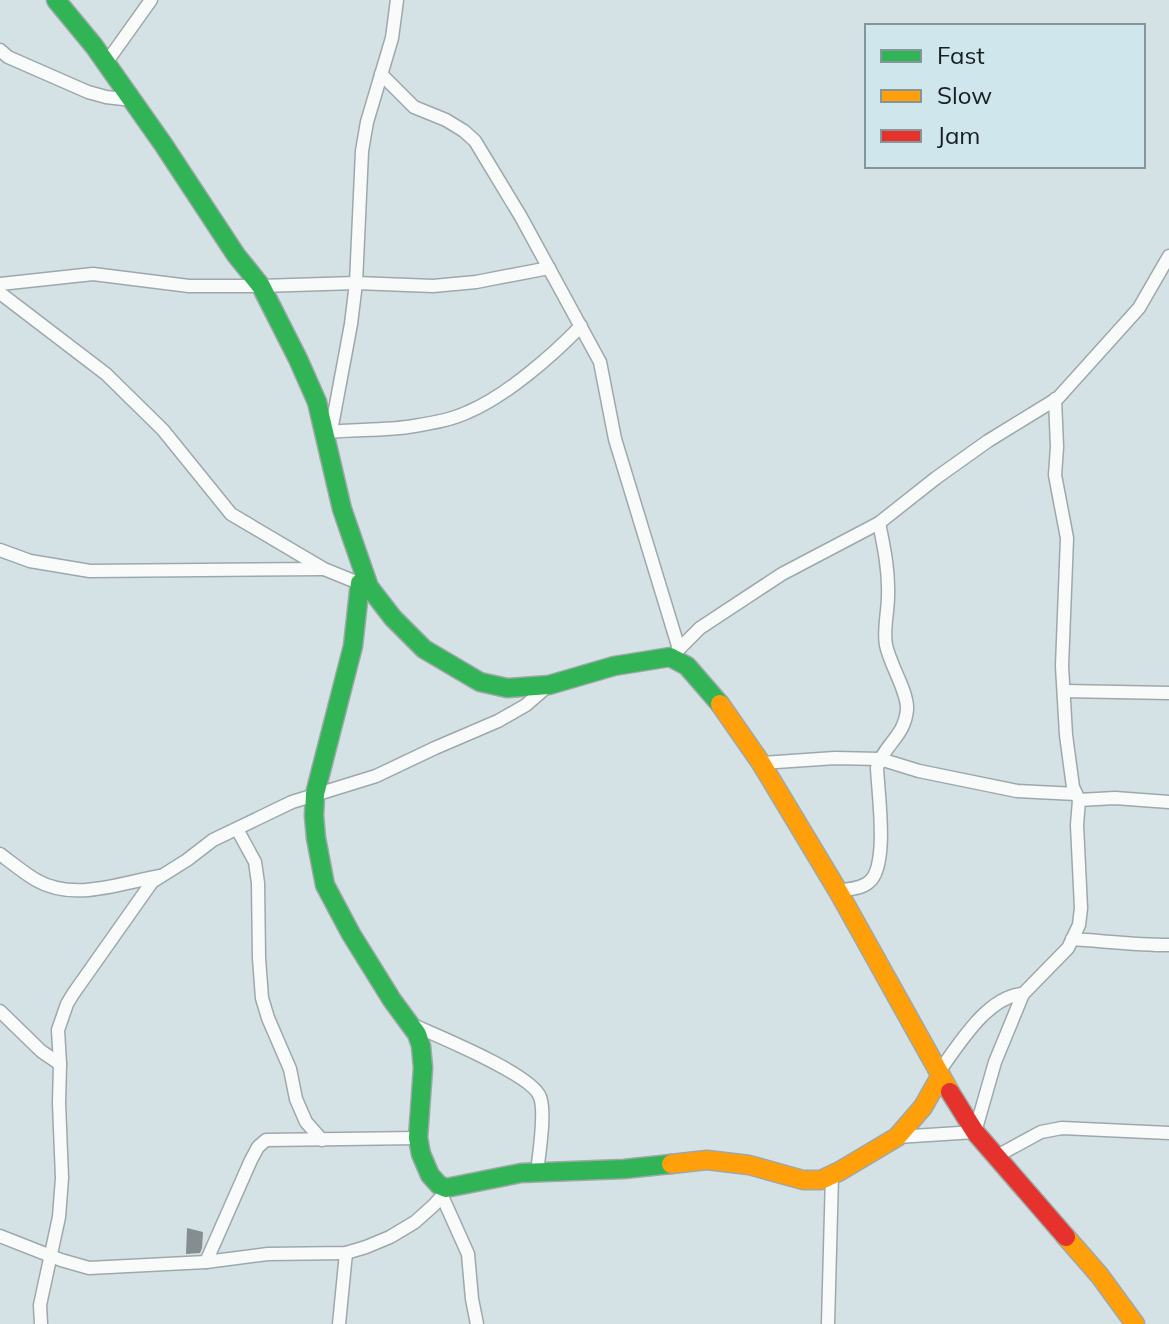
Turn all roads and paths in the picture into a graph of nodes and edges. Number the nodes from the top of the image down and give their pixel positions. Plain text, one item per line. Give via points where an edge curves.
1 (56, 0) edge
2 (151, 0) edge
3 (397, 0) edge
4 (0, 50) edge
5 (106, 63) junction
6 (381, 74) junction
7 (132, 100) junction
8 (1169, 256) edge
9 (549, 268) junction
10 (356, 283) junction
11 (0, 284) edge
12 (261, 286) junction
13 (0, 293) edge
14 (581, 326) junction
15 (1055, 399) junction
16 (328, 432) junction
17 (879, 523) junction
18 (0, 550) edge
19 (324, 569) junction
20 (364, 585) junction
21 (674, 653) junction
22 (549, 685) junction
23 (1064, 691) junction
24 (1169, 693) edge
25 (880, 759) junction
26 (761, 763) junction
27 (315, 794) junction
28 (1078, 797) junction
29 (1169, 802) edge
30 (237, 829) junction
31 (0, 854) edge
32 (160, 876) junction
33 (838, 891) junction
34 (1072, 939) junction
35 (1169, 945) edge
36 (1023, 994) junction
37 (0, 1011) edge
38 (409, 1023) junction
39 (60, 1064) junction
40 (939, 1075) junction
41 (975, 1132) junction
42 (1169, 1133) edge
43 (897, 1137) junction
44 (418, 1138) junction
45 (322, 1140) junction
46 (995, 1157) junction
47 (537, 1172) junction
48 (832, 1175) junction
49 (444, 1192) junction
50 (0, 1236) edge
51 (346, 1253) junction
52 (51, 1255) junction
53 (206, 1262) junction
54 (41, 1324) edge
55 (339, 1324) edge
56 (477, 1324) edge
57 (828, 1324) edge
58 (1135, 1324) edge

1 - 5 street
2 - 5 street
3 - 6 street
4 - 7 street via 88,92
5 - 7 street
6 - 9 street via 414,107 446,120 475,141
6 - 10 street via 362,151
7 - 12 street
8 - 15 street via 1139,308
9 - 10 street via 433,286
9 - 14 street
10 - 12 street
10 - 16 street
11 - 12 street via 93,274 189,286
12 - 16 street
13 - 19 street via 106,374 163,430 231,514
14 - 16 street via 515,383 469,412 411,427
14 - 21 street via 600,362 615,439
15 - 17 street via 988,441
15 - 23 street via 1055,475 1067,538
16 - 20 street via 342,509
17 - 21 street via 782,574 700,628
17 - 25 street via 886,559 886,646 907,711 902,732
18 - 19 street via 90,571
19 - 20 street
20 - 22 street via 424,649 480,682 507,688
20 - 27 street
21 - 22 street
21 - 26 street via 716,698
22 - 27 street via 498,721 376,776
23 - 24 street
23 - 28 street
25 - 26 street
25 - 28 street via 1017,791
25 - 33 street via 881,855 876,874 858,888
26 - 33 street
27 - 30 street
27 - 38 street via 325,885
28 - 29 street
28 - 34 street via 1081,908
30 - 32 street
30 - 45 street via 255,862 262,998 296,1099
31 - 32 street via 38,881 70,892
32 - 39 street via 67,1004 58,1030
33 - 40 street
34 - 35 street
34 - 36 street
36 - 40 street via 1000,1000 981,1018
36 - 41 street via 995,1062
37 - 39 street
38 - 44 street via 421,1046 423,1068
38 - 47 street via 511,1071 534,1088 542,1117
39 - 52 street via 62,1178
40 - 41 street
40 - 43 street via 923,1107
41 - 43 street
41 - 46 street
42 - 46 street via 1062,1128 1041,1132
43 - 48 street
44 - 45 street
44 - 49 street via 430,1175
45 - 53 street via 266,1140 258,1147
46 - 58 street via 1100,1276
47 - 48 street via 707,1160 803,1180
47 - 49 street
48 - 57 street
49 - 51 street via 415,1222
49 - 56 street via 468,1254
50 - 52 street
51 - 53 street via 268,1254
51 - 55 street
52 - 53 street via 89,1268
52 - 54 street

